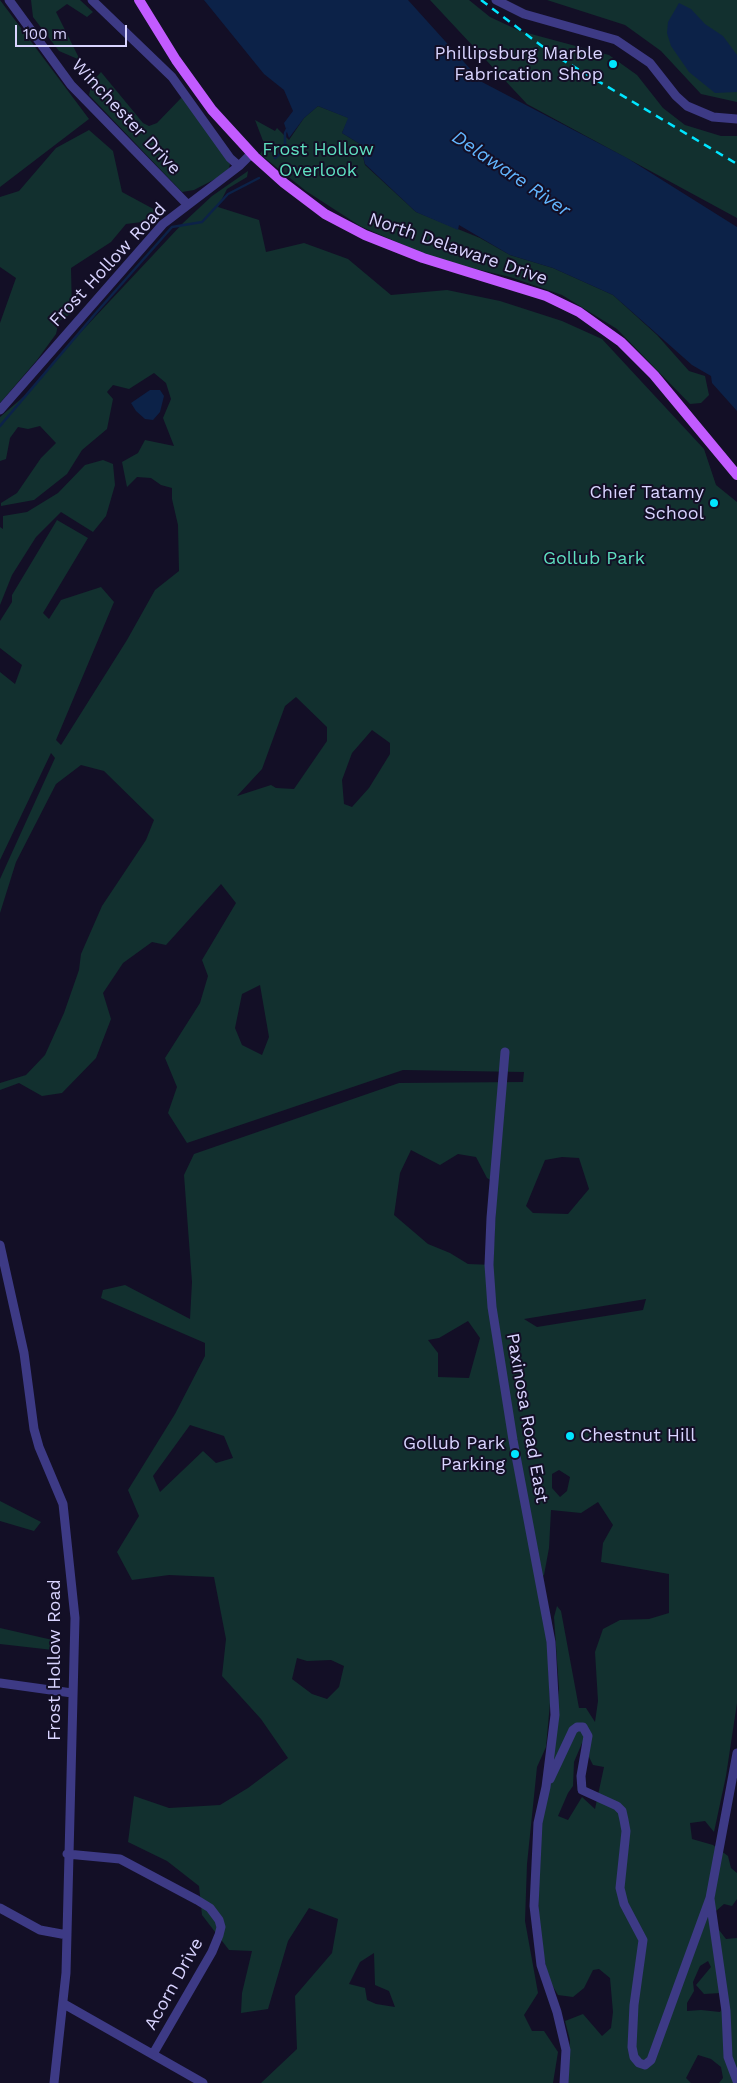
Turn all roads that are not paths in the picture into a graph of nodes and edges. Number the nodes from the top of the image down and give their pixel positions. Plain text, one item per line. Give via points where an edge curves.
1 (9, 0) edge
2 (92, 0) edge
3 (140, 0) edge
4 (496, 0) edge
5 (737, 119) edge
6 (251, 154) junction
7 (239, 166) junction
8 (188, 204) junction
9 (0, 410) edge
10 (737, 475) edge
11 (505, 1052) dead end
12 (0, 1245) edge
13 (0, 1683) edge
14 (72, 1694) junction
15 (737, 1753) edge
16 (737, 1765) edge
17 (546, 1788) junction
18 (68, 1854) junction
19 (710, 1898) junction
20 (0, 1908) edge
21 (67, 1935) junction
22 (64, 2004) junction
23 (153, 2054) junction
24 (737, 2081) edge
25 (54, 2083) edge
26 (203, 2083) edge
27 (564, 2083) edge

1 - 8 street, Winchester Drive via 71,85
2 - 7 street via 172,77
3 - 6 main road, North Delaware Drive via 196,90
4 - 5 street via 524,14 616,40 650,64 687,106 713,117
6 - 7 street, Frost Hollow Road
6 - 10 main road, North Delaware Drive via 325,214 365,235 423,258 546,296 593,321 621,342 654,375
7 - 8 street, Frost Hollow Road
8 - 9 street, Frost Hollow Road via 154,234
11 - 17 street, Paxinosa Road East via 491,1218 491,1301 551,1642 555,1715
12 - 14 street, Frost Hollow Road via 24,1353 34,1429 63,1504 75,1618
13 - 14 street
14 - 18 street, Frost Hollow Road
15 - 16 street
16 - 19 street
17 - 19 street, Paxinosa Road East via 573,1730 583,1727 588,1736 581,1776 582,1790 617,1806 622,1811 626,1831 620,1888 624,1904 643,1940 632,2047 639,2063 645,2065 651,2060
17 - 27 street, Paxinosa Road East via 538,1823 534,1915 541,1965 566,2050
18 - 21 street, Frost Hollow Road
18 - 23 street, Acorn Drive via 120,1859 210,1908 219,1920 221,1927 212,1952
19 - 24 street via 726,2011 728,2057
20 - 21 street via 40,1930
21 - 22 street, Frost Hollow Road
22 - 23 street
22 - 25 street, Frost Hollow Road
23 - 26 street

